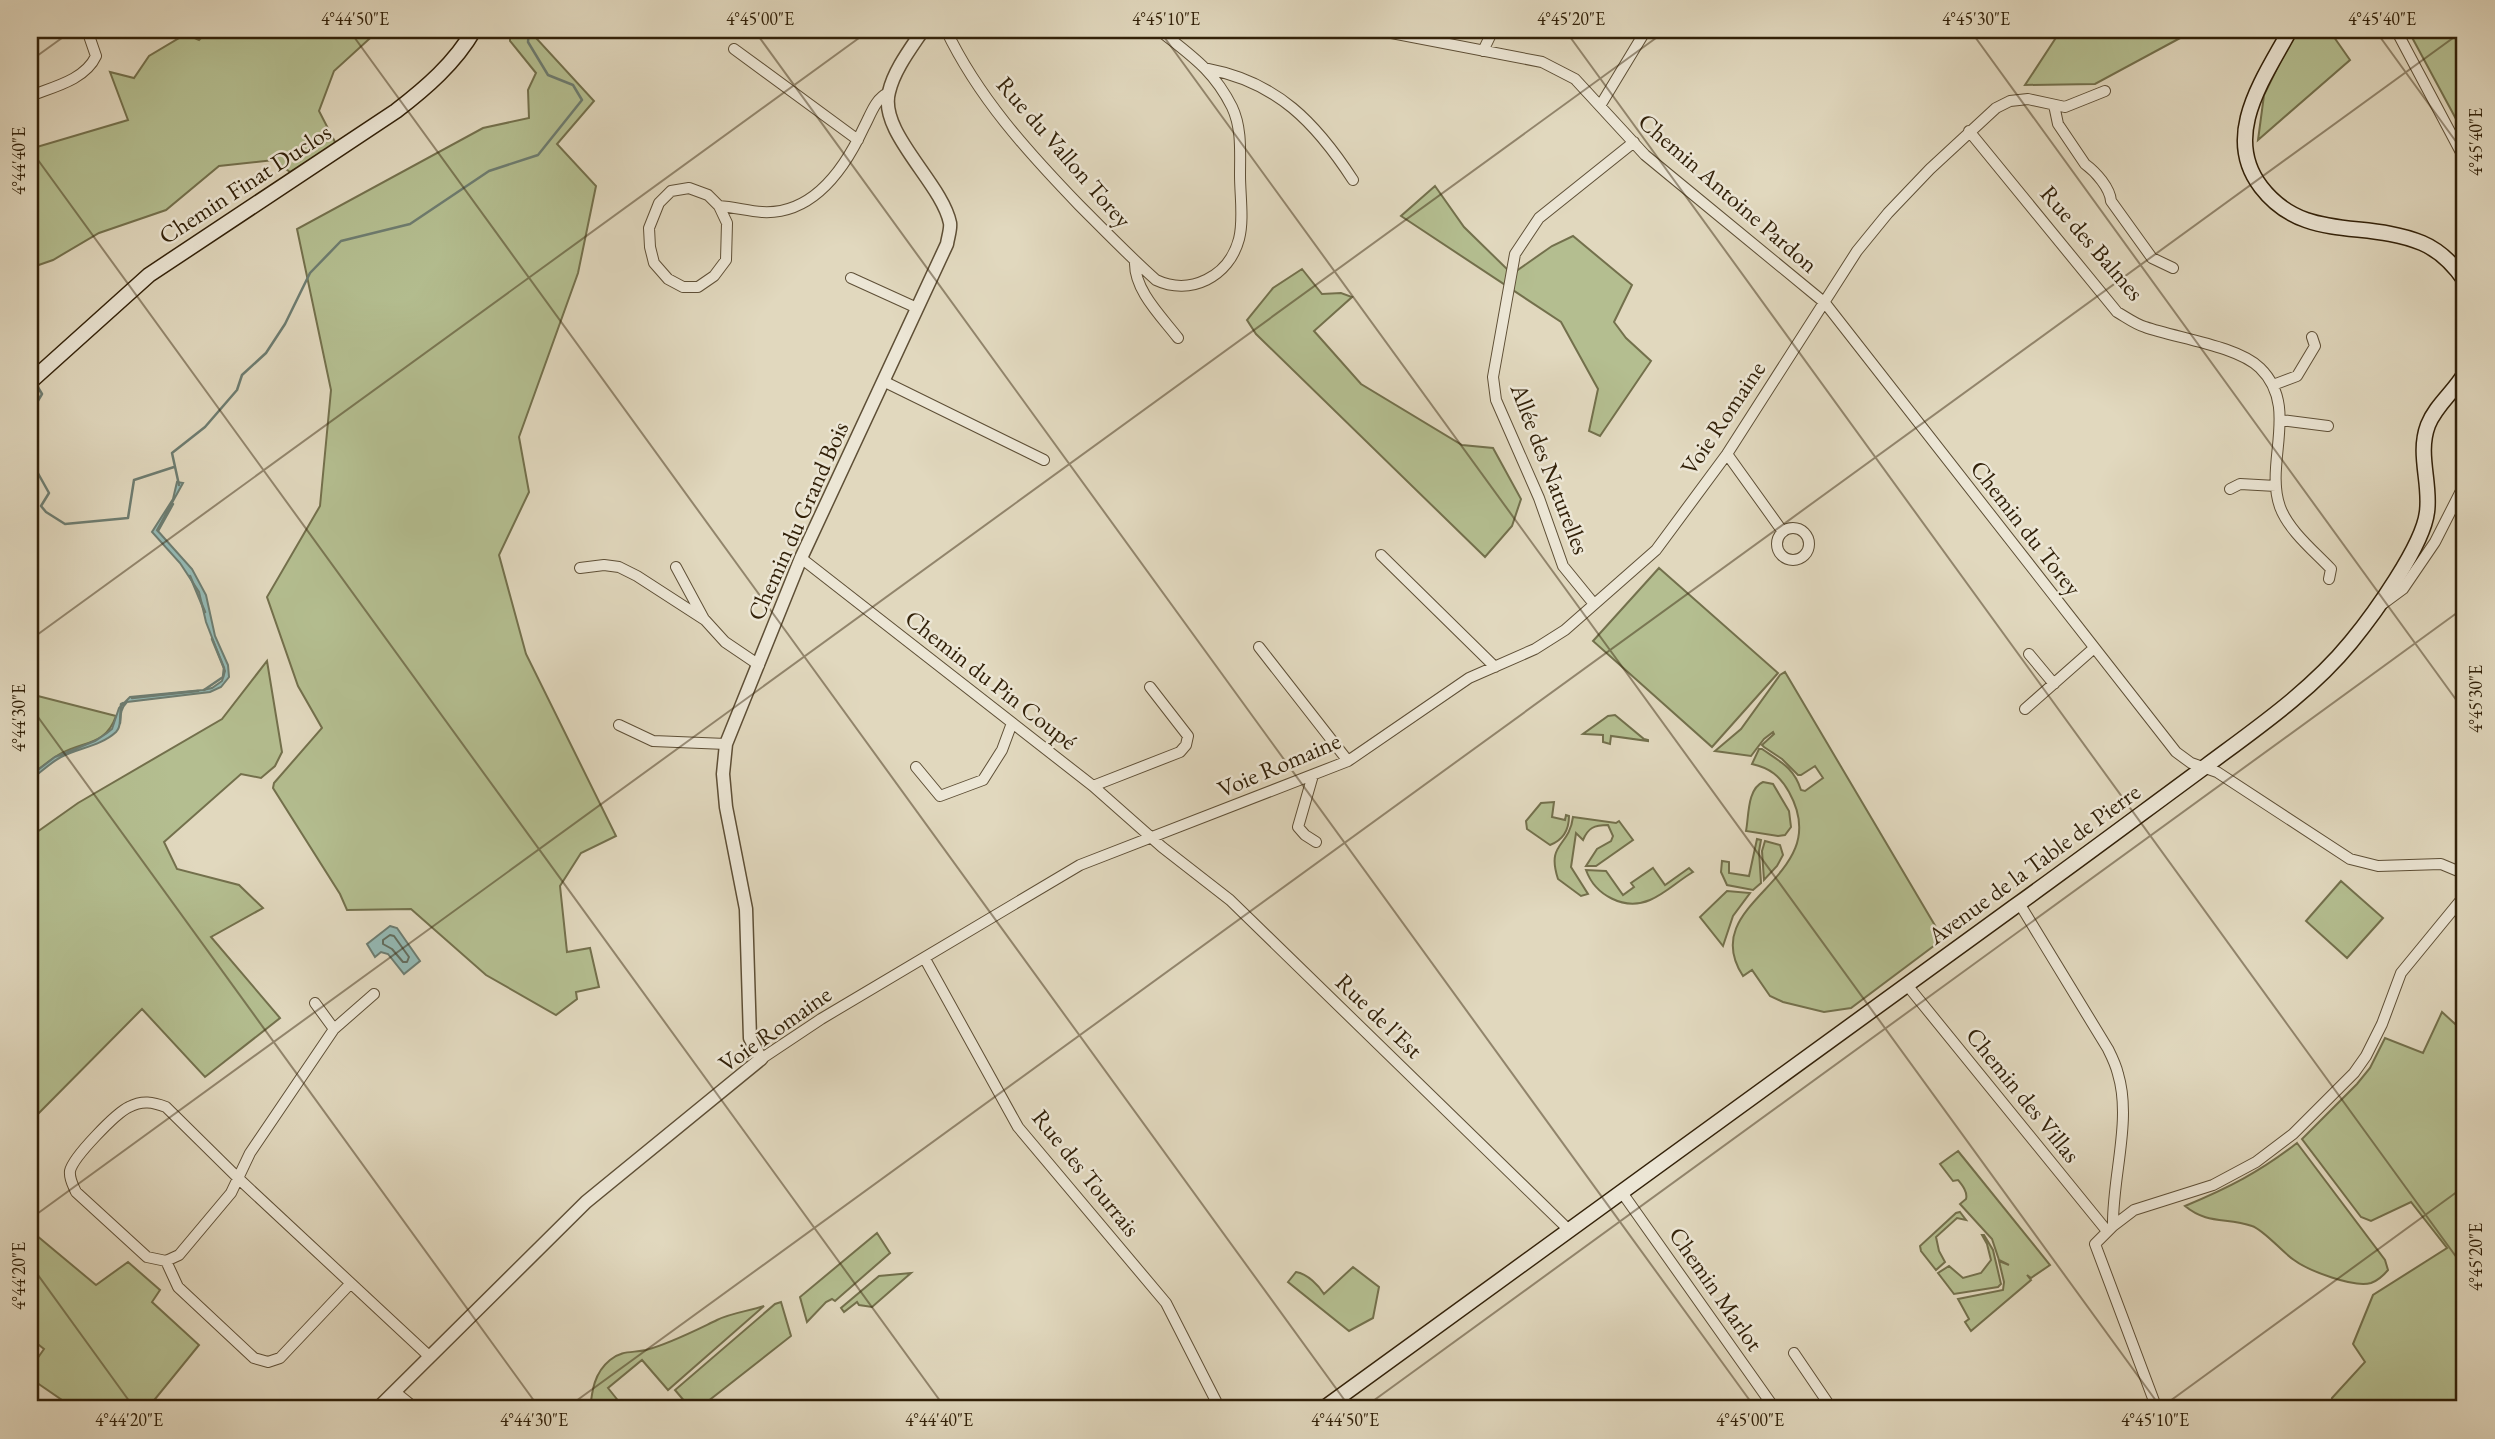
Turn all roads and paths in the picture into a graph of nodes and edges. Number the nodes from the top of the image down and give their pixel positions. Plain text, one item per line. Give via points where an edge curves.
1 (87, 30) edge
2 (474, 30) edge
3 (923, 30) edge
4 (946, 30) edge
5 (1159, 30) edge
6 (1376, 30) edge
7 (1493, 30) edge
8 (1646, 30) edge
9 (2290, 30) edge
10 (2396, 30) edge
11 (734, 49) dead end
12 (1483, 51) junction
13 (1208, 69) junction
14 (2105, 91) dead end
15 (888, 93) junction
16 (30, 96) edge
17 (2054, 105) junction
18 (1600, 106) junction
19 (1969, 131) junction
20 (858, 140) junction
21 (1634, 142) junction
22 (2465, 160) edge
23 (1353, 180) dead end
24 (719, 206) junction
25 (1135, 261) junction
26 (2173, 268) dead end
27 (851, 278) dead end
28 (2465, 281) edge
29 (1825, 303) junction
30 (917, 308) junction
31 (2312, 337) dead end
32 (1178, 338) dead end
33 (2465, 373) edge
34 (34, 378) edge
35 (883, 381) junction
36 (2273, 385) junction
37 (2281, 420) junction
38 (2329, 426) dead end
39 (1727, 454) junction
40 (1044, 460) dead end
41 (2465, 483) edge
42 (2276, 486) junction
43 (2230, 489) dead end
44 (1783, 531) dead end
45 (1381, 555) dead end
46 (801, 558) junction
47 (676, 567) dead end
48 (580, 568) dead end
49 (2329, 579) dead end
50 (1594, 604) junction
51 (2376, 608) junction
52 (705, 620) junction
53 (1259, 647) dead end
54 (2093, 649) junction
55 (2029, 654) dead end
56 (759, 665) junction
57 (1495, 667) junction
58 (2054, 684) junction
59 (1150, 687) dead end
60 (2025, 709) dead end
61 (1012, 723) junction
62 (619, 725) dead end
63 (726, 744) junction
64 (1348, 761) junction
65 (916, 767) dead end
66 (2204, 767) junction
67 (1313, 775) junction
68 (1093, 786) junction
69 (1152, 838) junction
70 (1316, 842) dead end
71 (2465, 874) edge
72 (2465, 895) edge
73 (2019, 903) junction
74 (925, 959) junction
75 (1907, 985) junction
76 (374, 994) dead end
77 (315, 1003) dead end
78 (334, 1029) junction
79 (761, 1059) junction
80 (239, 1179) junction
81 (1623, 1194) junction
82 (2110, 1228) junction
83 (1570, 1231) junction
84 (166, 1261) junction
85 (350, 1284) junction
86 (1794, 1353) dead end
87 (430, 1357) junction
88 (395, 1392) junction
89 (377, 1409) edge
90 (416, 1409) edge
91 (1220, 1409) edge
92 (1323, 1409) edge
93 (1775, 1409) edge
94 (1832, 1409) edge
95 (2157, 1409) edge

1 - 16 street via 96,56 93,63 73,80
2 - 34 main road, Chemin Finat Duclos via 426,88 149,275
3 - 15 street
4 - 25 street, Rue du Vallon Torey via 994,109 1049,174
5 - 13 street, Rue du Vallon Torey
6 - 12 street, Chemin Antoine Pardon
7 - 12 street
8 - 18 street
9 - 28 main road via 2247,116 2245,149 2258,183 2284,211 2315,225 2406,237 2424,244 2447,259
10 - 22 street
11 - 20 street
12 - 18 street, Chemin Antoine Pardon via 1542,62 1575,79
13 - 23 street, Rue du Vallon Torey via 1249,79 1290,106 1324,138
13 - 25 street, Rue du Vallon Torey via 1232,108 1239,134 1241,224 1236,250 1208,280 1184,287 1156,280
14 - 17 street, Voie Romaine via 2065,107
15 - 20 street via 879,97
15 - 30 street, Chemin du Grand Bois via 895,130 951,225 947,244
17 - 19 street, Voie Romaine via 2028,99 2010,101
17 - 26 street via 2058,124 2152,258
18 - 21 street, Chemin Antoine Pardon
19 - 29 street, Voie Romaine via 1857,251
19 - 36 street, Rue des Balmes via 2117,312 2142,326 2242,355
20 - 24 street via 839,171 804,204 761,212
21 - 29 street, Chemin Antoine Pardon
21 - 50 street, Allée des Naturelles via 1539,218 1515,254 1493,377 1496,400 1563,566
24 - 24 street via 708,195 689,188 671,191 659,203 649,228 650,247 654,263 668,279 683,287 698,287 726,260 727,223
25 - 32 street, Rue du Vallon Torey via 1140,286
27 - 30 street
29 - 39 street, Voie Romaine
29 - 54 street, Chemin du Torey
30 - 35 street, Chemin du Grand Bois
31 - 36 street via 2315,346 2297,376
33 - 51 main road, Avenue de la Table de Pierre via 2428,426 2423,463 2427,515 2415,548
35 - 40 street
35 - 46 street, Chemin du Grand Bois
36 - 37 street
37 - 38 street
37 - 42 street
39 - 44 street
39 - 50 street, Voie Romaine via 1656,550
41 - 51 street via 2435,542 2403,589
42 - 43 street via 2240,484
42 - 49 street via 2280,508 2331,569
45 - 57 street
46 - 56 street, Chemin du Grand Bois
46 - 61 street, Chemin du Pin Coupé
47 - 52 street
48 - 52 street via 619,567
50 - 57 street, Voie Romaine via 1546,643
51 - 66 main road, Avenue de la Table de Pierre via 2320,677
52 - 56 street via 725,642
53 - 64 street
54 - 58 street
54 - 66 street, Chemin du Torey via 2176,752
55 - 58 street
56 - 63 street, Chemin du Grand Bois
57 - 64 street, Voie Romaine via 1469,678
58 - 60 street
59 - 68 street via 1188,736 1186,745 1180,752
61 - 65 street via 983,780 940,796
61 - 68 street, Chemin du Pin Coupé
62 - 63 street via 653,741
63 - 79 street, Chemin du Grand Bois via 726,807 746,909 750,1038
64 - 67 street, Voie Romaine
66 - 71 street, Chemin du Torey via 2350,859 2378,866 2441,864
66 - 73 main road, Avenue de la Table de Pierre
67 - 69 street, Voie Romaine
67 - 70 street via 1298,827
68 - 69 street, Chemin du Pin Coupé
69 - 74 street, Voie Romaine via 1080,865
69 - 83 street, Rue de l'Est via 1230,900
72 - 82 street via 2401,972 2382,1024 2354,1073 2293,1134 2256,1162 2213,1185 2134,1210
73 - 75 main road, Avenue de la Table de Pierre
73 - 82 street via 2108,1049 2119,1075 2122,1122
74 - 79 street, Voie Romaine
74 - 91 street, Rue des Tourrais via 1018,1127 1166,1303
75 - 81 main road, Avenue de la Table de Pierre
75 - 82 street, Chemin des Villas
76 - 78 street
77 - 78 street
78 - 80 street via 250,1153
79 - 87 street, Voie Romaine via 586,1202
80 - 84 street via 179,1255
80 - 84 street via 166,1107 150,1101 128,1107 81,1150 70,1171 76,1192 147,1257
80 - 85 street
81 - 83 main road, Avenue de la Table de Pierre
81 - 93 street, Chemin Marlot
82 - 95 street via 2095,1244
83 - 92 main road, Avenue de la Table de Pierre
84 - 85 street via 178,1287 254,1358 268,1362 280,1358
85 - 87 street
86 - 94 street
87 - 88 street, Voie Romaine
88 - 89 street, Voie Romaine
88 - 90 street

